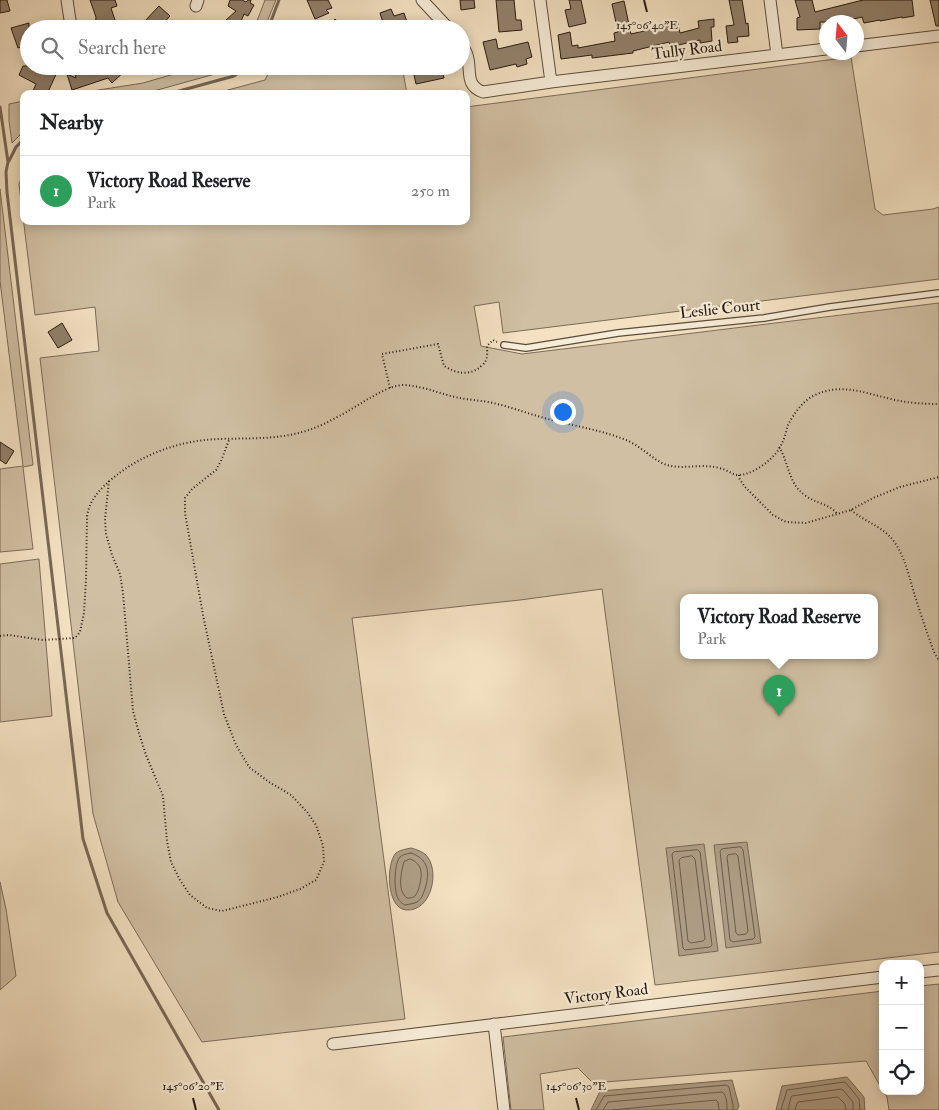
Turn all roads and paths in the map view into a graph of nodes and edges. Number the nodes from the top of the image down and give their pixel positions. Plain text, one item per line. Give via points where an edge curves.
1 (67, 0) edge
2 (422, 0) edge
3 (540, 0) edge
4 (770, 0) edge
5 (70, 20) edge
6 (441, 20) edge
7 (939, 36) edge
8 (864, 45) edge
9 (819, 50) edge
10 (777, 55) junction
11 (469, 75) edge
12 (551, 82) junction
13 (939, 293) edge
14 (504, 345) joint
15 (390, 388) junction
16 (939, 404) edge
17 (229, 439) junction
18 (780, 447) junction
19 (739, 474) junction
20 (939, 478) edge
21 (110, 481) junction
22 (851, 510) junction
23 (837, 514) junction
24 (0, 636) edge
25 (939, 661) edge
26 (939, 970) edge
27 (924, 972) edge
28 (879, 977) edge
29 (494, 1024) junction
30 (333, 1044) dead end
31 (504, 1110) edge

1 - 5 street
2 - 6 street
3 - 12 street
4 - 10 street
7 - 8 street
9 - 10 street, Tully Road
10 - 12 street, Tully Road
11 - 12 street, Tully Road via 474,87 483,92
13 - 14 lane, Leslie Court via 764,318 618,333 526,348
14 - 15 path via 494,340 487,346 484,363 466,374 444,366 438,344 382,354
15 - 17 path via 311,430 264,439
15 - 19 path via 403,385 422,387 456,398 493,403 627,441 666,464 711,466
16 - 18 path via 912,403 846,389 829,390 811,397 798,410
17 - 21 path via 187,443 160,451 138,461
17 - 21 path via 216,470 185,498 184,513 218,688 236,745 249,767 291,795 307,812 316,825 323,846 324,862 316,880 293,892 222,911 207,908 190,895 180,880 167,841 163,796 146,755 134,712 123,592 106,534
18 - 19 path via 762,466 747,474
18 - 23 path via 798,490
19 - 23 path via 745,487 773,515 786,522 806,523
20 - 22 path via 900,487
21 - 24 path via 88,508 84,613 80,632 75,638 43,640
22 - 23 path
22 - 25 path via 882,530 900,553
26 - 27 street
28 - 29 street, Victory Road
29 - 30 street, Victory Road
29 - 31 street

